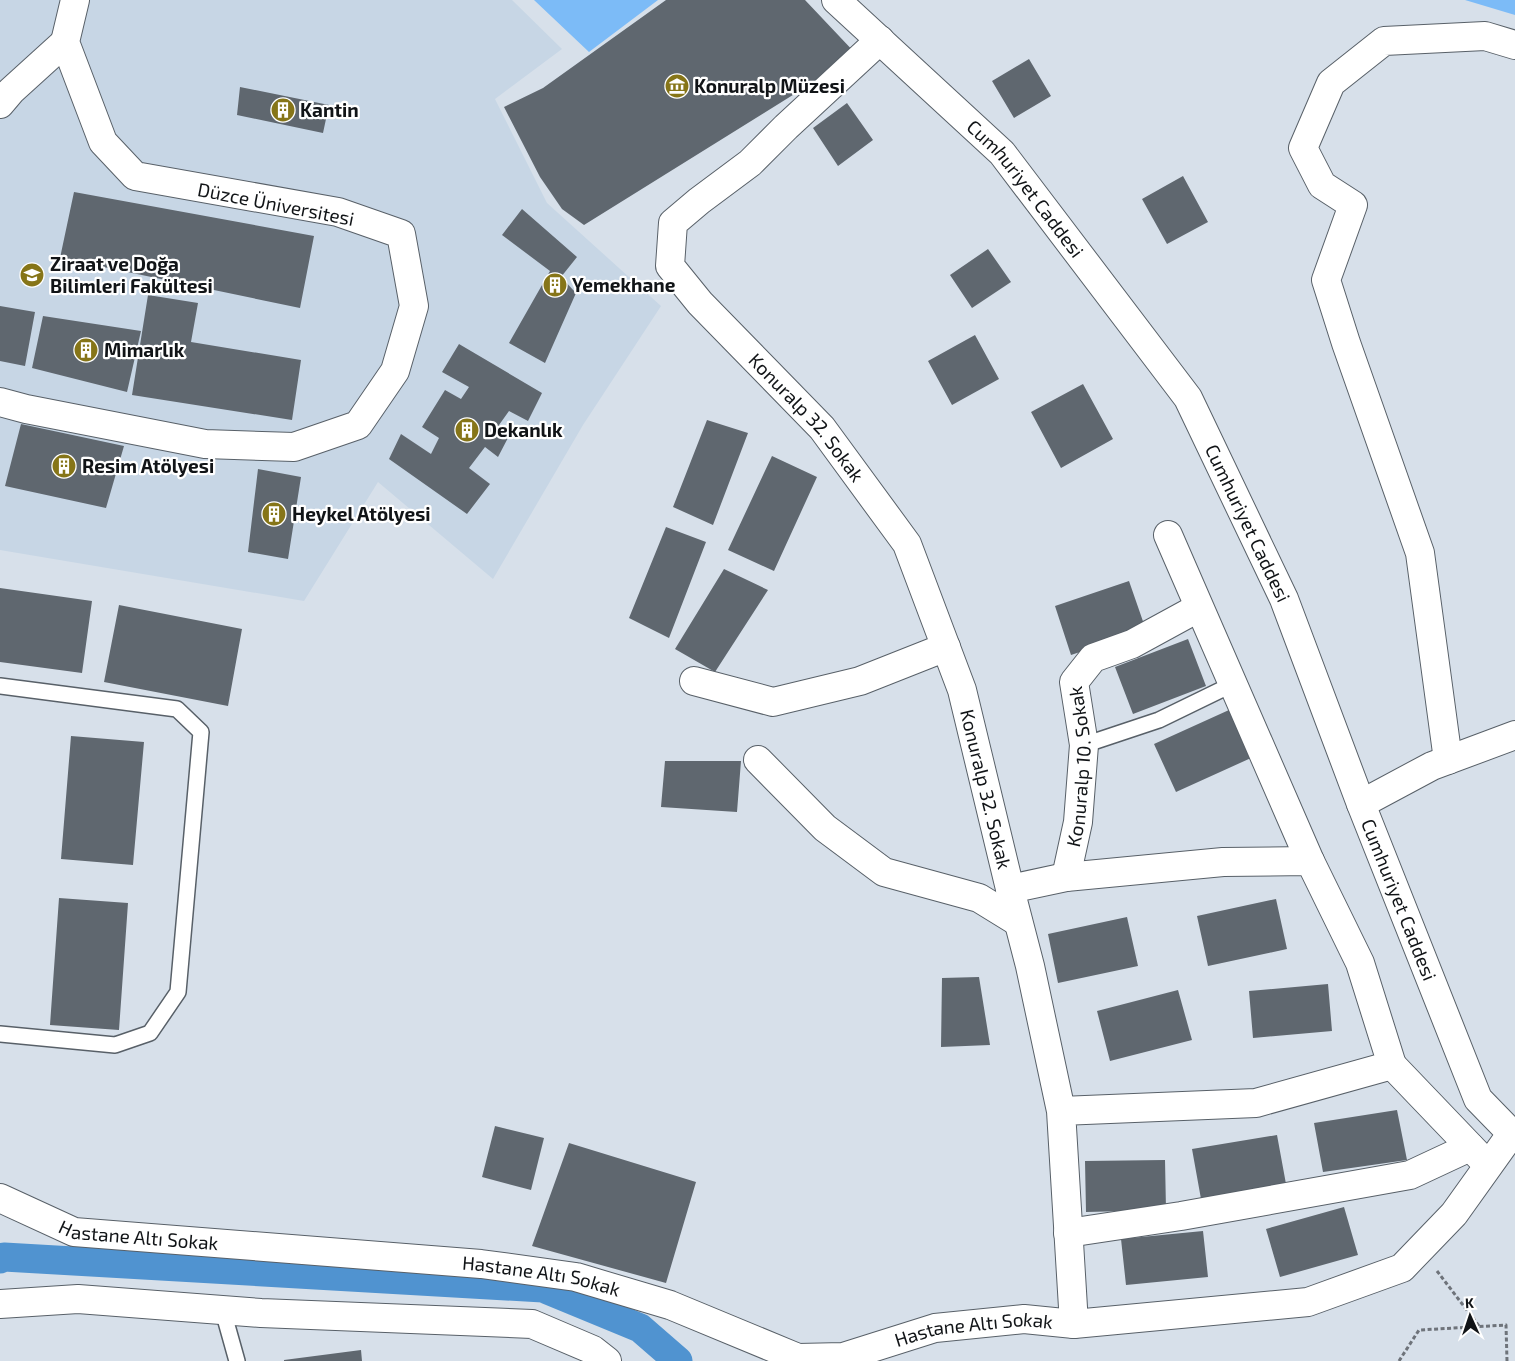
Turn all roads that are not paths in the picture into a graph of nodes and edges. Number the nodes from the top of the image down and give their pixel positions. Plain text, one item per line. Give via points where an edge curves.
1 (75, 0) edge
2 (836, 0) edge
3 (880, 40) junction
4 (65, 42) junction
5 (1515, 45) edge
6 (0, 104) edge
7 (0, 402) edge
8 (1168, 535) dead end
9 (1198, 608) junction
10 (946, 647) junction
11 (694, 681) dead end
12 (1233, 684) junction
13 (0, 686) edge
14 (1515, 735) edge
15 (1084, 745) junction
16 (758, 760) dead end
17 (1448, 760) junction
18 (1361, 804) junction
19 (1310, 861) junction
20 (1066, 877) junction
21 (1010, 889) junction
22 (1018, 922) junction
23 (0, 1034) edge
24 (1392, 1065) junction
25 (1061, 1111) junction
26 (1513, 1135) edge
27 (1479, 1156) junction
28 (0, 1198) edge
29 (1068, 1233) junction
30 (0, 1304) edge
31 (223, 1310) junction
32 (1074, 1324) junction
33 (237, 1361) edge
34 (606, 1361) edge

1 - 4 street
2 - 3 street, Cumhuriyet Caddesi
3 - 10 street, Konuralp 32. Sokak via 750,163 672,224 670,266 700,303 822,428 907,544
3 - 18 street, Cumhuriyet Caddesi via 1002,153 1188,398 1284,599
4 - 6 street
4 - 7 street, Düzce Üniversitesi via 103,142 135,176 338,212 401,234 414,306 395,371 358,425 294,447 205,444
5 - 17 street via 1485,36 1384,41 1331,83 1303,148 1322,185 1353,205 1326,280 1420,553
8 - 9 street
9 - 12 street
9 - 15 street, Konuralp 10. Sokak via 1132,644 1093,658 1074,682
10 - 11 street via 860,681 773,702
10 - 21 street, Konuralp 32. Sokak via 962,690
12 - 15 lane via 1159,720
12 - 19 street
13 - 23 lane via 176,709 201,732 178,992 174,999 150,1033 115,1045
14 - 17 street
15 - 20 street, Konuralp 10. Sokak via 1078,822
16 - 22 street via 825,828 884,872 979,898
17 - 18 street
18 - 26 street, Cumhuriyet Caddesi via 1478,1099
19 - 20 street via 1223,862
19 - 24 street via 1360,963
20 - 21 street
21 - 22 street, Konuralp 32. Sokak
22 - 25 street, Konuralp 32. Sokak
24 - 25 street via 1256,1104
24 - 27 street
25 - 29 street, Konuralp 32. Sokak
26 - 27 street, Hastane Altı Sokak
27 - 29 street via 1410,1175 1190,1215
27 - 32 street, Hastane Altı Sokak via 1454,1214 1402,1268 1308,1302
28 - 32 street, Hastane Altı Sokak via 74,1232 481,1264 576,1277 670,1305 798,1358 844,1357 935,1328 1024,1319
29 - 32 street, Konuralp 32. Sokak
30 - 31 street via 78,1299
31 - 33 lane
31 - 34 street via 532,1324 593,1350

